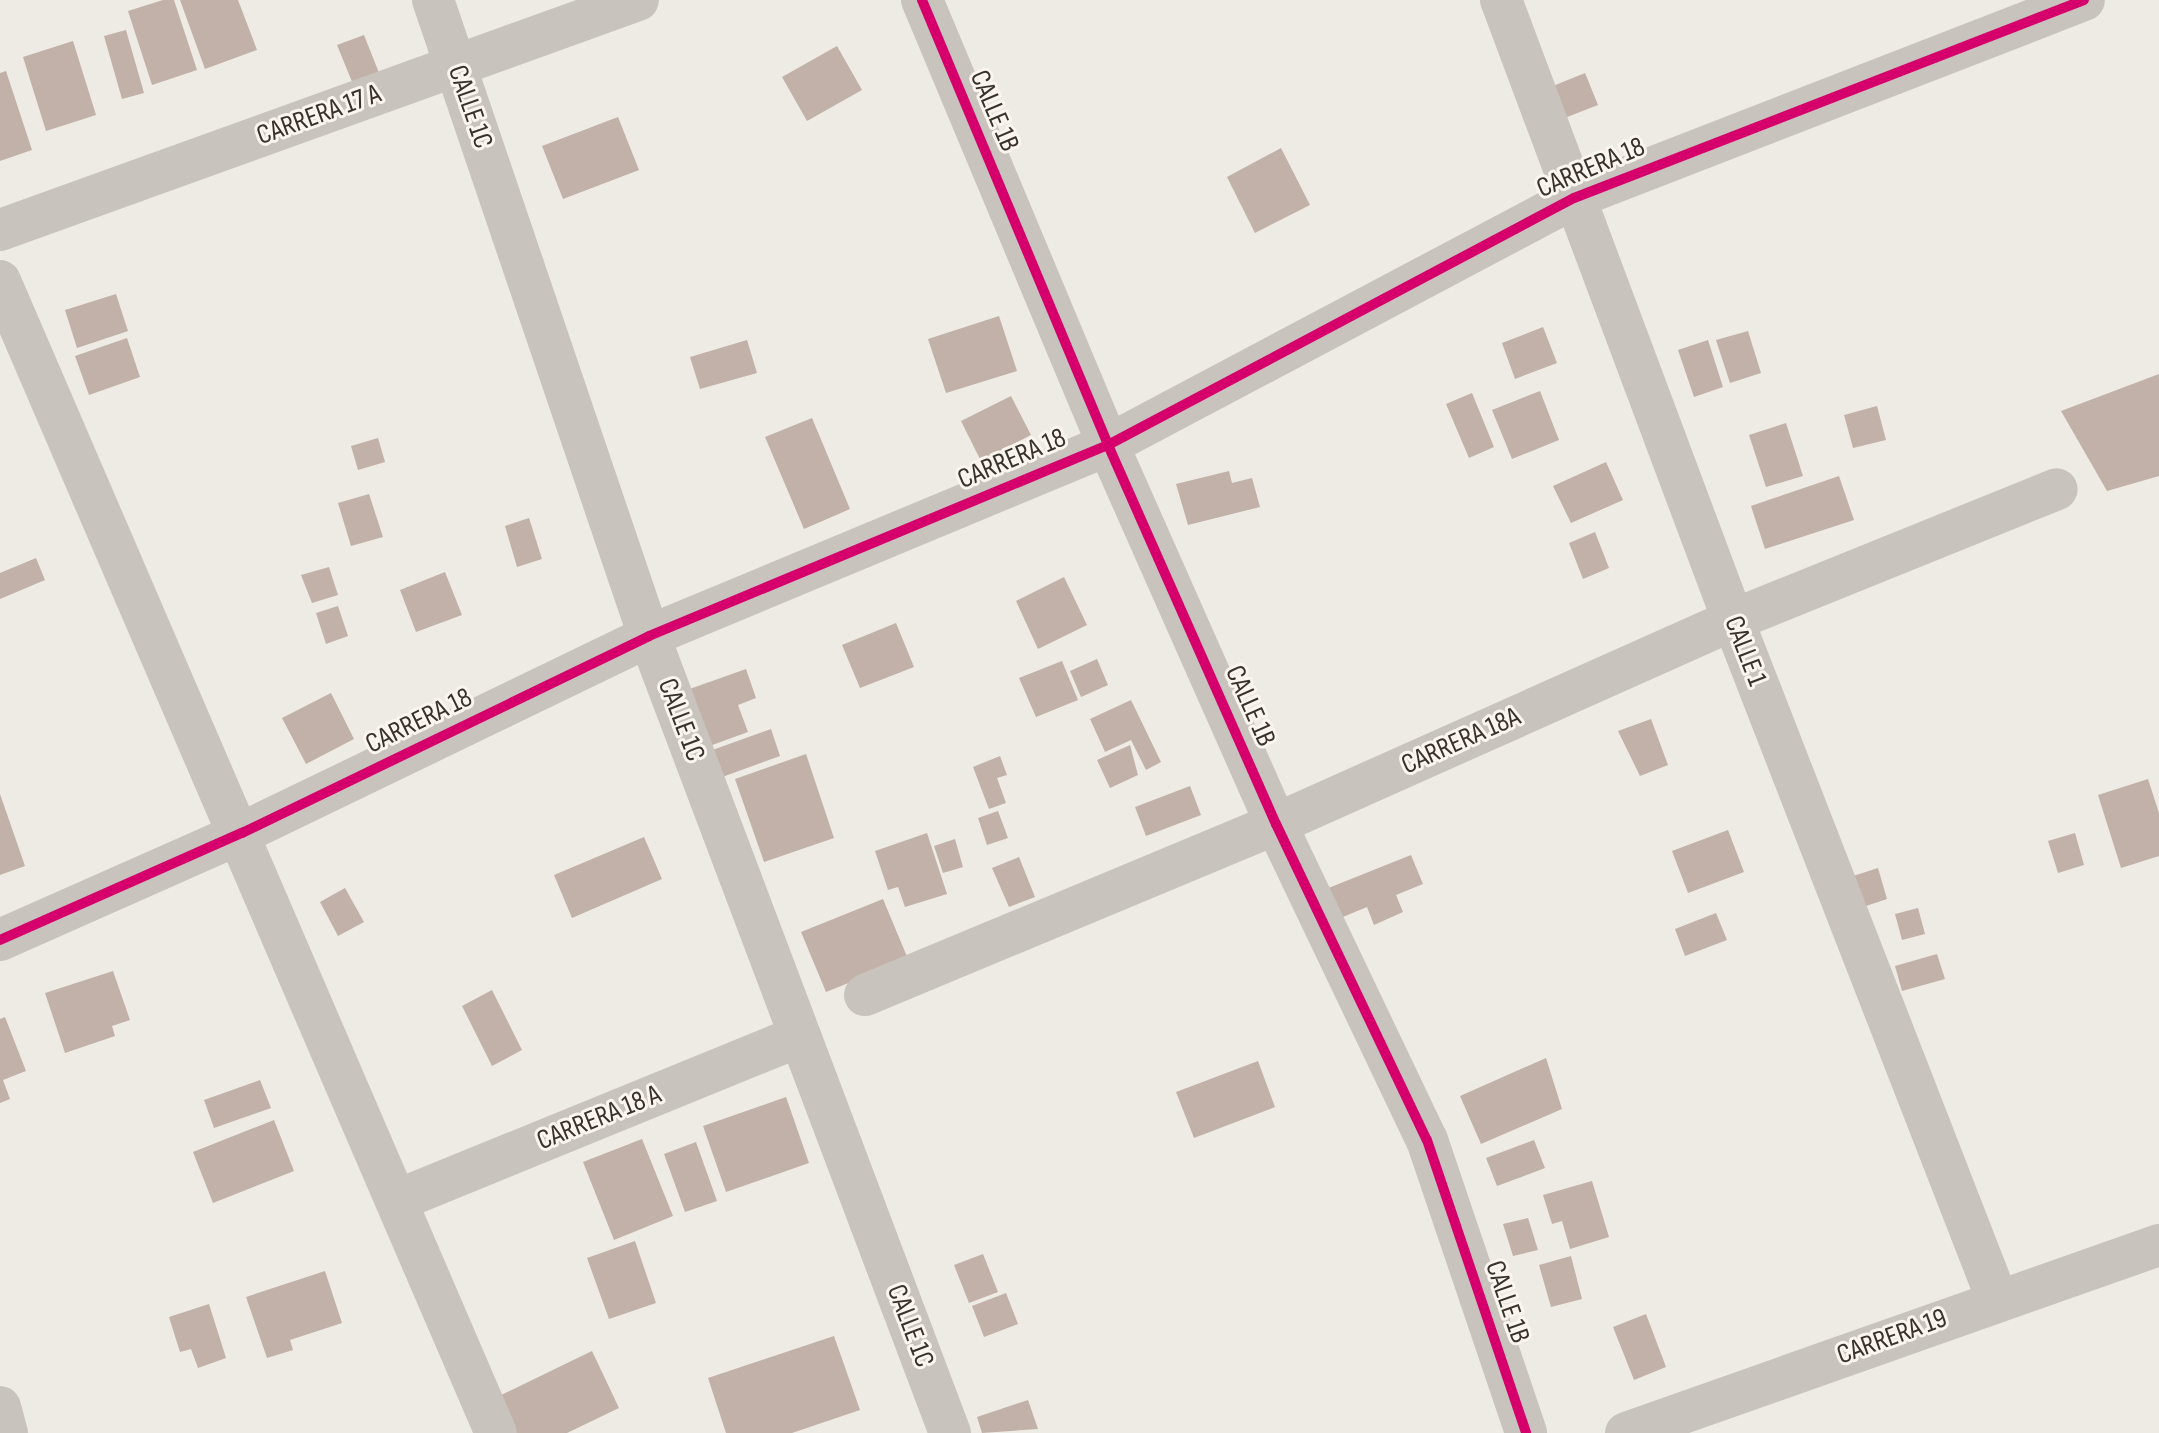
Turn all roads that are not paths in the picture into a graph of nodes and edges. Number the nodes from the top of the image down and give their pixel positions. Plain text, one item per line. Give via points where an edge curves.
1 (433, 0) edge
2 (638, 0) edge
3 (922, 0) edge
4 (1501, 0) edge
5 (2084, 0) edge
6 (457, 66) junction
7 (1574, 198) junction
8 (0, 230) edge
9 (0, 281) edge
10 (1108, 445) junction
11 (2057, 489) dead end
12 (1733, 620) junction
13 (649, 636) junction
14 (1276, 824) junction
15 (242, 833) junction
16 (0, 940) edge
17 (865, 995) dead end
18 (800, 1036) junction
19 (398, 1200) junction
20 (2159, 1245) edge
21 (1997, 1299) junction
22 (0, 1407) edge
23 (7, 1433) edge
24 (496, 1433) edge
25 (950, 1433) edge
26 (1526, 1433) edge
27 (1626, 1433) edge

1 - 6 street, CALLE 1C
2 - 6 street, CARRERA 17 A
3 - 10 street, CALLE 1B
4 - 7 street, CALLE 1
5 - 7 street, CARRERA 18
6 - 8 street, CARRERA 17 A
6 - 13 street, CALLE 1C
7 - 10 street, CARRERA 18
7 - 12 street, CALLE 1
9 - 15 street
10 - 13 street, CARRERA 18
10 - 14 street, CALLE 1B
11 - 12 street, CARRERA 18A
12 - 14 street, CARRERA 18A
12 - 21 street, CALLE 1
13 - 15 street, CARRERA 18
13 - 18 street, CALLE 1C
14 - 17 street, CARRERA 18A
14 - 26 street, CALLE 1B via 1427,1140
15 - 16 street, CARRERA 18
15 - 19 street
18 - 19 street, CARRERA 18 A
18 - 25 street, CALLE 1C
19 - 24 street
20 - 21 street, CARRERA 19
21 - 27 street, CARRERA 19
22 - 23 street

